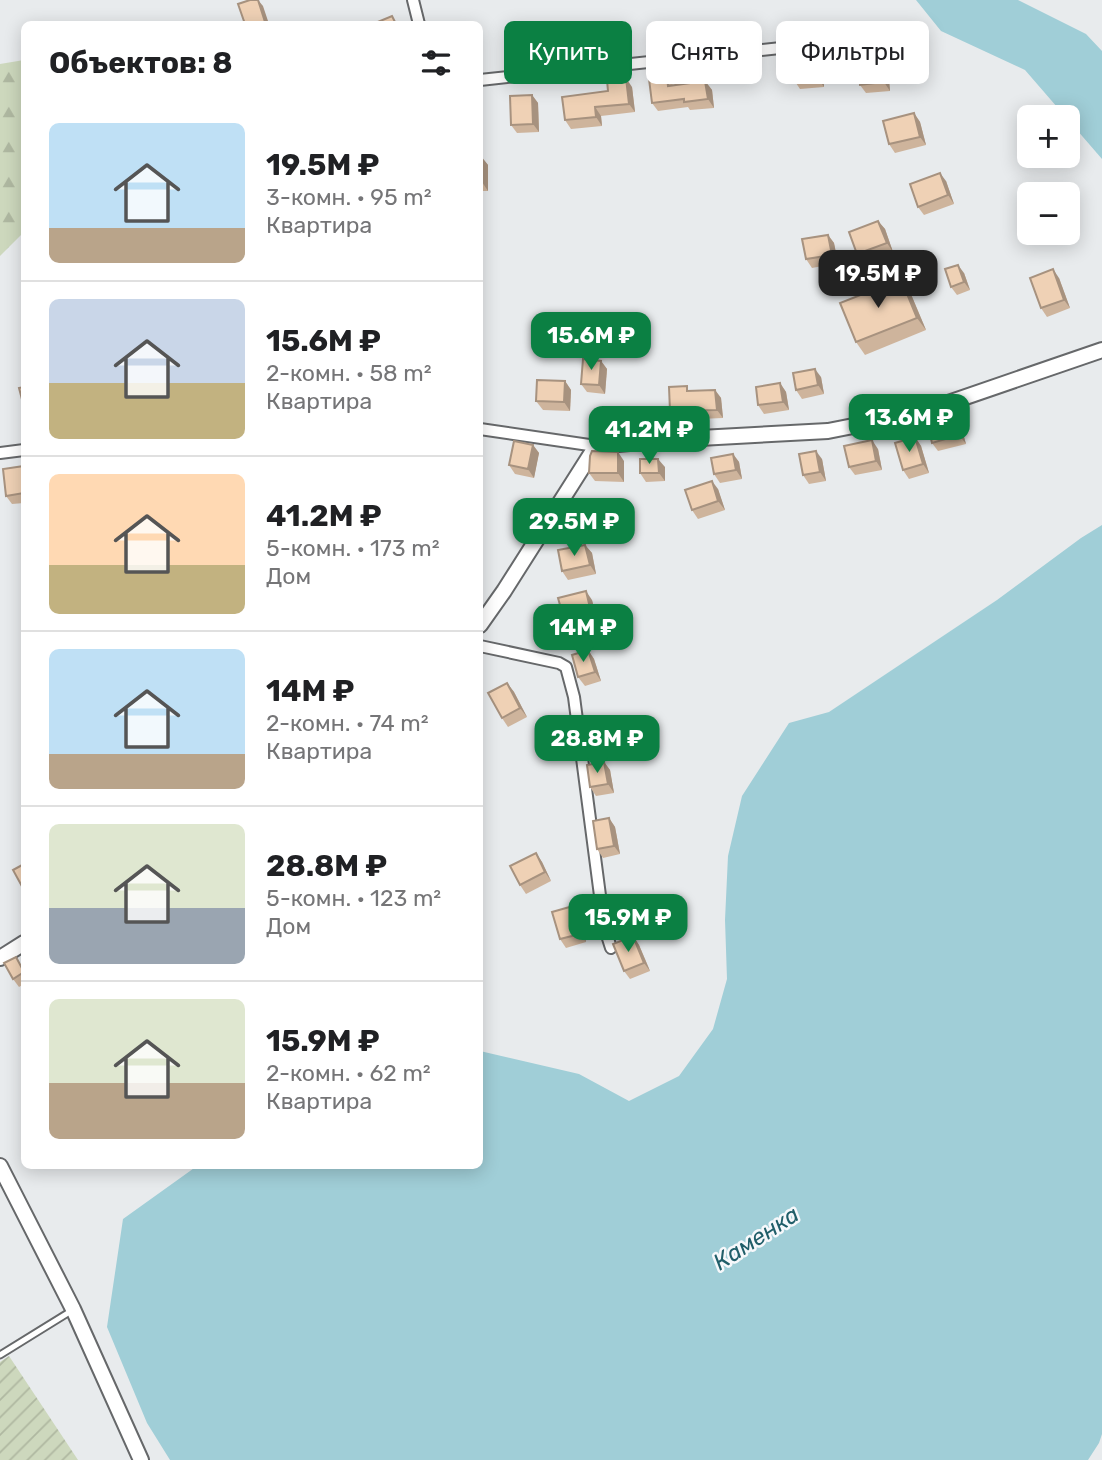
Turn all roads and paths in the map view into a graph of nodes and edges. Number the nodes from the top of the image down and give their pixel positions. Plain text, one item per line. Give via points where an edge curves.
1 (413, 0) edge
2 (418, 21) edge
3 (776, 48) edge
4 (483, 80) edge
5 (1102, 350) edge
6 (483, 429) edge
7 (596, 446) junction
8 (21, 450) edge
9 (0, 453) edge
10 (483, 621) edge
11 (483, 647) edge
12 (21, 945) edge
13 (611, 948) edge
14 (0, 958) edge
15 (0, 1166) edge
16 (74, 1309) junction
17 (0, 1355) edge
18 (141, 1460) edge

1 - 2 street
3 - 4 street
5 - 7 street via 919,413 828,432
6 - 7 street
7 - 10 street
8 - 9 street
11 - 13 street via 566,667
12 - 14 street
15 - 16 street
16 - 17 lane
16 - 18 street

